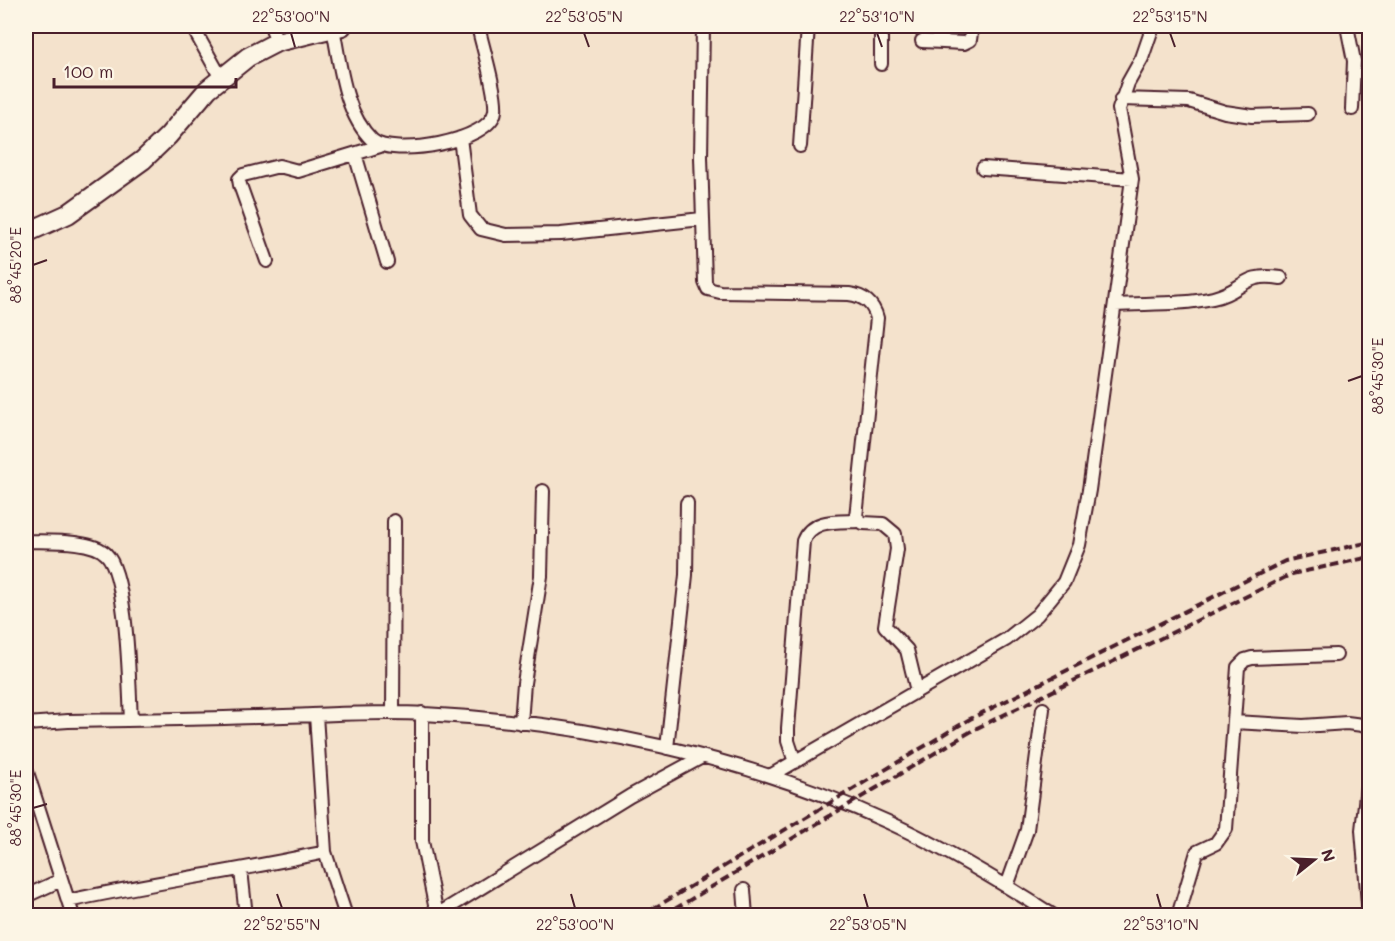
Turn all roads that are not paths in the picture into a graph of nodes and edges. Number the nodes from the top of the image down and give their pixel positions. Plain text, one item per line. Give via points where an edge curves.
1 (192, 26) edge
2 (478, 26) edge
3 (703, 26) edge
4 (808, 26) edge
5 (881, 26) edge
6 (972, 26) edge
7 (1153, 26) edge
8 (1347, 26) edge
9 (337, 27) edge
10 (274, 34) edge
11 (922, 41) dead end
12 (881, 64) dead end
13 (221, 78) junction
14 (1121, 99) junction
15 (1352, 109) dead end
16 (1308, 114) dead end
17 (460, 138) junction
18 (380, 146) junction
19 (800, 146) dead end
20 (355, 154) junction
21 (983, 168) dead end
22 (1132, 178) junction
23 (702, 219) junction
24 (26, 233) edge
25 (267, 261) dead end
26 (387, 262) dead end
27 (1281, 278) dead end
28 (1115, 304) junction
29 (543, 491) dead end
30 (687, 503) dead end
31 (394, 521) dead end
32 (858, 521) junction
33 (26, 541) edge
34 (1336, 655) dead end
35 (918, 691) junction
36 (1043, 709) dead end
37 (393, 713) junction
38 (422, 713) junction
39 (316, 715) junction
40 (132, 720) junction
41 (1234, 722) junction
42 (520, 723) junction
43 (26, 724) edge
44 (1370, 726) edge
45 (667, 748) junction
46 (702, 757) junction
47 (795, 762) junction
48 (26, 769) edge
49 (770, 776) junction
50 (1367, 786) dead end
51 (326, 852) junction
52 (241, 870) junction
53 (62, 880) junction
54 (1007, 886) junction
55 (744, 890) dead end
56 (26, 896) edge
57 (68, 901) junction
58 (73, 915) edge
59 (246, 915) edge
60 (345, 915) edge
61 (436, 915) edge
62 (746, 915) edge
63 (1053, 915) edge
64 (1178, 915) edge
65 (1369, 915) edge

1 - 13 street
2 - 17 street via 495,111 483,130
3 - 23 street
4 - 19 street
5 - 12 street
6 - 11 street via 968,42
7 - 14 street
8 - 15 street via 1354,61
9 - 10 main road
9 - 18 street via 345,87 370,138
10 - 13 main road
13 - 24 main road via 192,104 168,136 143,160 68,214
14 - 16 street via 1189,101 1246,116
14 - 22 street via 1119,123 1131,160
17 - 18 street via 406,148
17 - 23 street via 471,215 474,223 489,233 561,234
18 - 20 street
20 - 25 street via 298,171 273,166 239,179
20 - 26 street
21 - 22 street
22 - 28 street
23 - 32 street via 703,274 708,289 849,294 866,300 874,309 877,318
27 - 28 street via 1256,277 1222,296 1203,300
28 - 35 street via 1089,490 1078,545 1064,582 1022,628
29 - 42 street via 541,576
30 - 45 street via 686,575
31 - 37 street
32 - 35 street via 883,524 895,534 897,549 885,621 889,632 907,650
32 - 47 street via 819,524 806,533 803,541 788,720 788,741
33 - 40 street via 94,547 106,554 114,567 121,590
34 - 41 street via 1245,660 1238,667
35 - 47 street
36 - 54 street via 1028,830
37 - 38 street
37 - 39 street
38 - 42 street
38 - 61 street via 422,841
39 - 40 street
39 - 51 street
40 - 43 street
41 - 44 street
41 - 64 street via 1226,829 1216,843 1197,852
42 - 45 street
45 - 46 street
46 - 49 street
46 - 61 street via 630,796
47 - 49 street
48 - 53 street
49 - 54 street via 890,823
50 - 65 street via 1362,830
51 - 52 street
51 - 60 street
52 - 57 street
52 - 59 street
53 - 56 street
53 - 57 street
54 - 63 street
55 - 62 street
57 - 58 street

